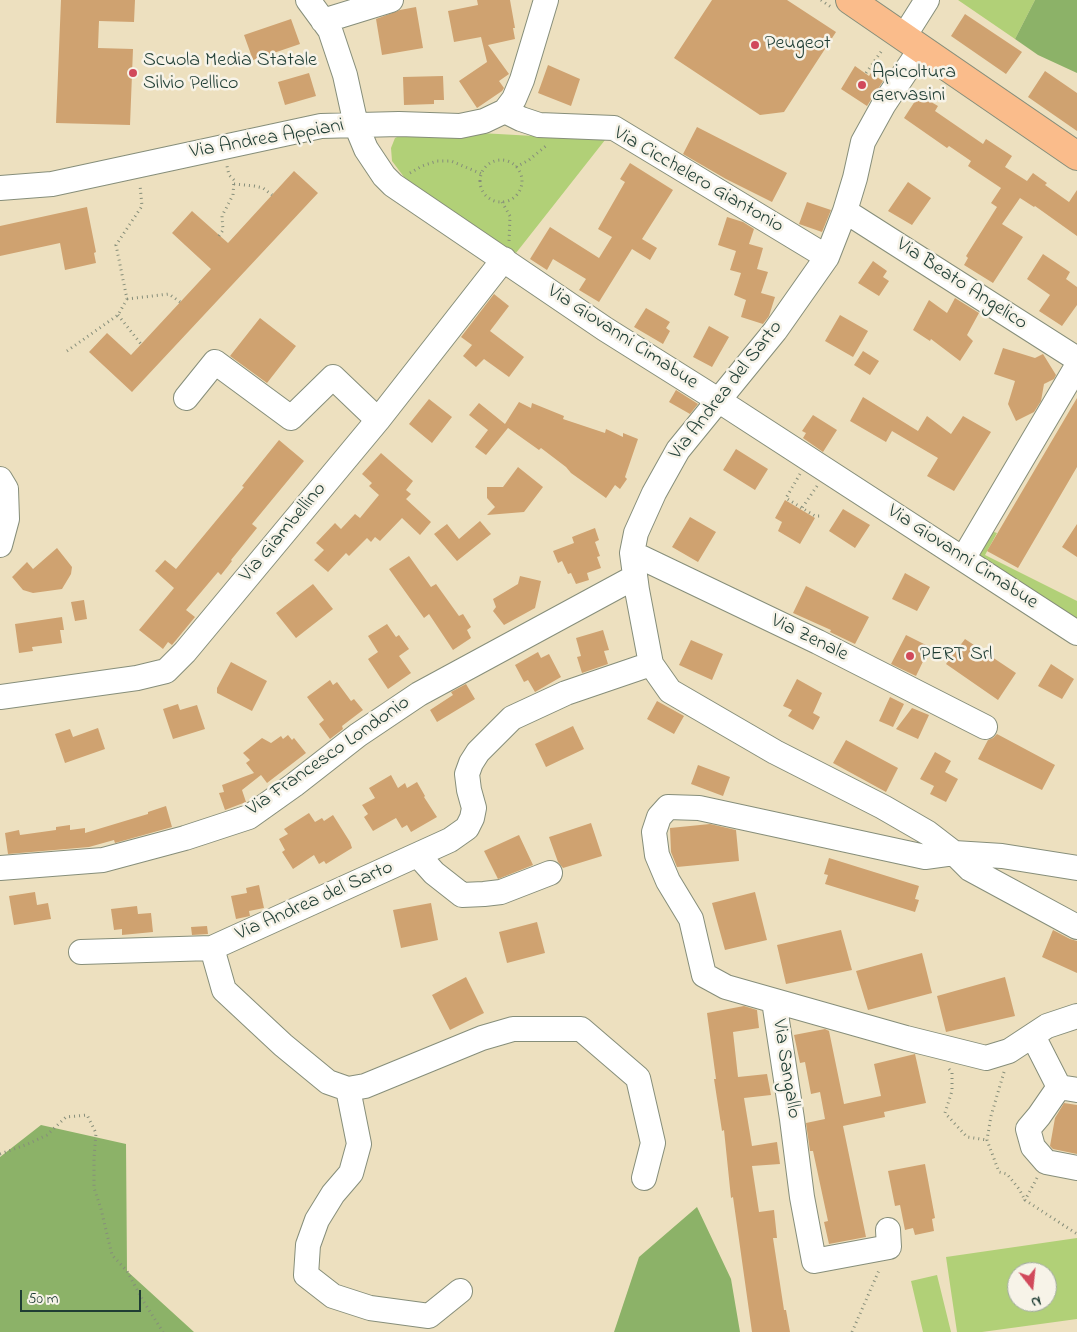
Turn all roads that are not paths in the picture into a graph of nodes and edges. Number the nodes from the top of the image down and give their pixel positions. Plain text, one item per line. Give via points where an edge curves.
1 (308, 0) edge
2 (391, 0) edge
3 (546, 0) edge
4 (850, 0) edge
5 (920, 2) edge
6 (323, 21) junction
7 (902, 45) junction
8 (505, 111) junction
9 (356, 124) junction
10 (1077, 156) edge
11 (0, 188) edge
12 (845, 211) junction
13 (827, 257) junction
14 (504, 259) junction
15 (1077, 359) edge
16 (1077, 366) edge
17 (186, 398) dead end
18 (718, 400) junction
19 (378, 420) junction
20 (0, 479) edge
21 (0, 545) edge
22 (632, 553) junction
23 (963, 559) junction
24 (635, 577) junction
25 (1077, 633) edge
26 (651, 664) junction
27 (0, 697) edge
28 (985, 727) dead end
29 (418, 855) junction
30 (962, 861) junction
31 (0, 868) edge
32 (1077, 868) edge
33 (550, 873) dead end
34 (1077, 927) edge
35 (212, 948) junction
36 (81, 952) dead end
37 (774, 1001) junction
38 (1077, 1016) edge
39 (1033, 1036) junction
40 (1068, 1088) edge
41 (348, 1089) junction
42 (1077, 1168) edge
43 (644, 1178) dead end
44 (889, 1239) road end
45 (460, 1291) dead end

1 - 6 street, Via Giovanni Cimabue
2 - 6 street
3 - 8 street via 522,80
4 - 7 main road
5 - 7 street, Via Andrea del Sarto
6 - 9 street, Via Giovanni Cimabue via 330,30 345,75
7 - 10 main road
7 - 12 street, Via Andrea del Sarto via 884,104 863,142
8 - 9 street, Via Andrea Appiani via 484,121 460,126
8 - 13 street, Via Cicchelero Giantonio via 539,125 614,128
9 - 11 street, Via Andrea Appiani via 321,126 52,184
9 - 14 street, Via Giovanni Cimabue via 366,149 393,185
12 - 13 street, Via Andrea del Sarto
12 - 15 street, Via Beato Angelico
13 - 18 street, Via Andrea del Sarto via 775,331
14 - 18 street, Via Giovanni Cimabue via 605,330
14 - 19 street, Via Giambellino
16 - 23 street
17 - 19 street via 215,362 291,418 332,377
18 - 22 street, Via Andrea del Sarto via 678,450 636,533
18 - 23 street, Via Giovanni Cimabue
19 - 27 street, Via Giambellino via 166,671
20 - 21 street via 6,489 7,519
22 - 24 street, Via Andrea del Sarto
22 - 28 street, Via Zenale
23 - 25 street, Via Giovanni Cimabue
24 - 26 street, Via Andrea del Sarto
24 - 31 street, Via Francesco Londonio via 419,694 358,735 249,817 103,860
26 - 29 street, Via Andrea del Sarto via 566,693 512,718 471,763 467,774 474,808 467,828
26 - 30 street via 670,692 775,752 920,828
29 - 33 street, Via Andrea del Sarto via 434,873 462,895 501,892
29 - 35 street, Via Andrea del Sarto
30 - 32 street via 1002,856
30 - 34 street
30 - 37 street, Via Sangallo via 925,857 699,808 668,807 659,817 654,832 656,855 691,919 704,975 726,987
35 - 36 street, Via Andrea del Sarto
35 - 41 street, Via Andrea del Sarto via 224,990 328,1082
37 - 39 street via 986,1058 1007,1052
37 - 44 street, Via Sangallo via 814,1261
38 - 39 street via 1047,1026
39 - 40 street
40 - 42 street via 1028,1129 1032,1147 1046,1162
41 - 43 street via 365,1086 482,1038 513,1029 581,1029 638,1078 653,1143
41 - 45 street via 359,1144 351,1173 317,1220 308,1245 306,1275 333,1296 370,1308 429,1316

